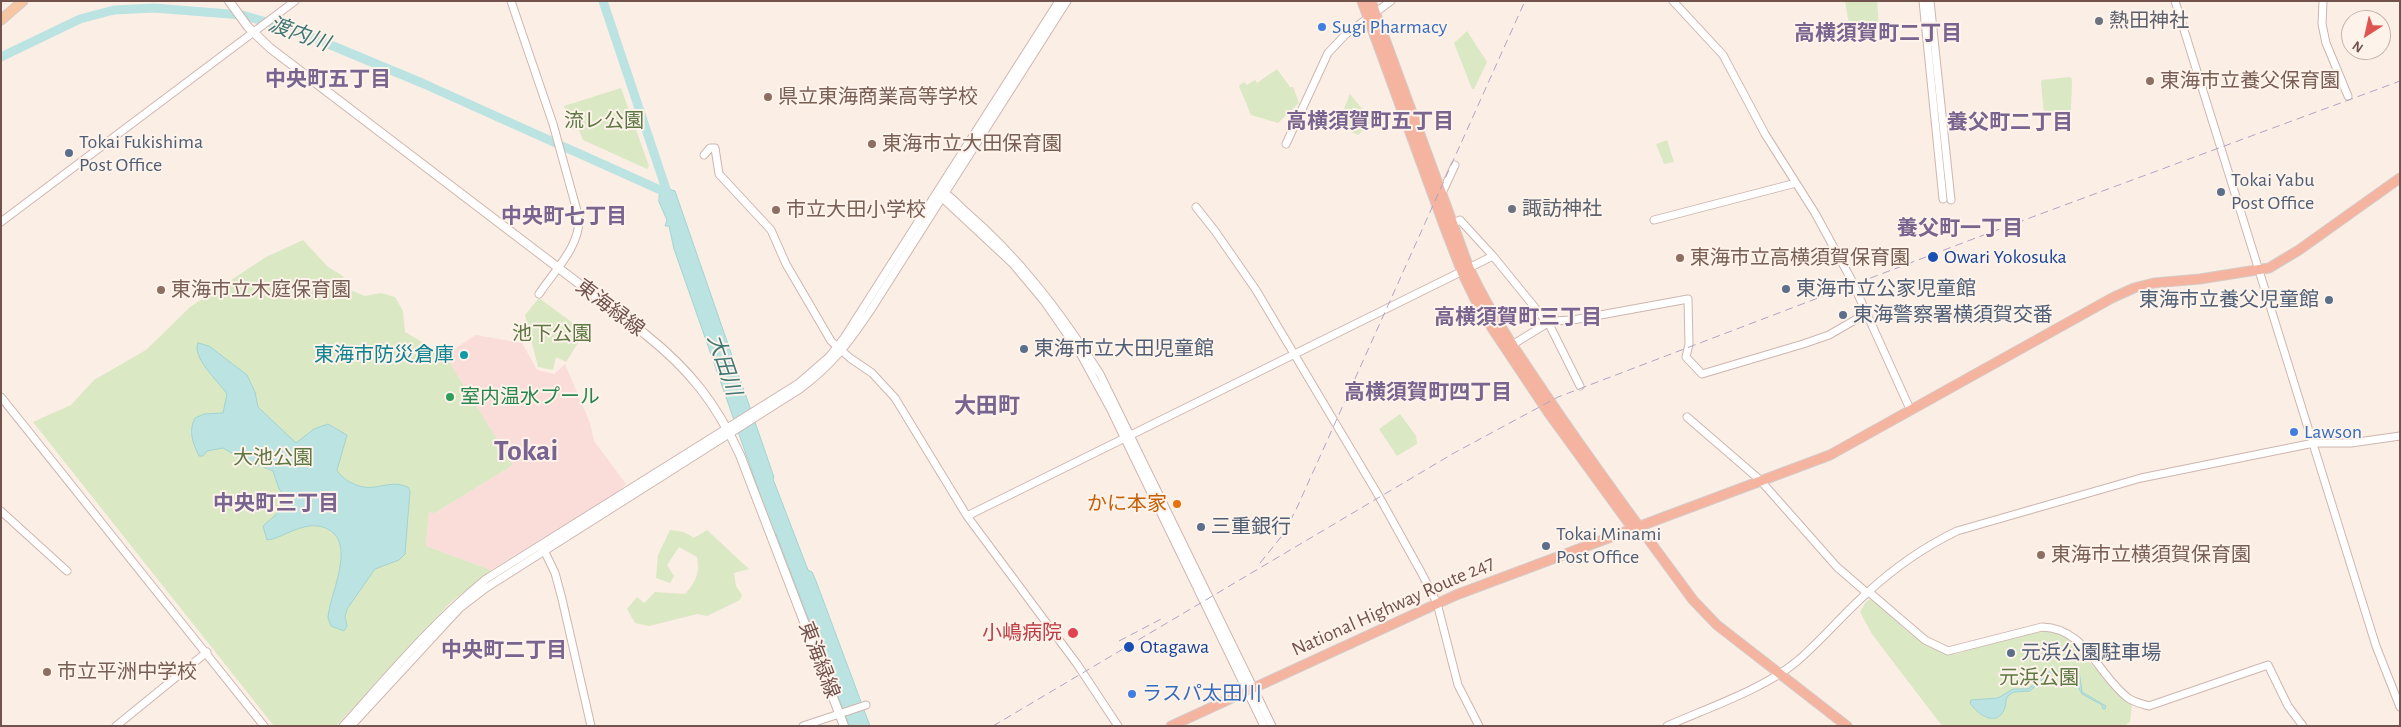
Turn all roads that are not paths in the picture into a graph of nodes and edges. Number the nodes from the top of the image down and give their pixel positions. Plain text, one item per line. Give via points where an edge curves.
1 (22, 1) edge
2 (229, 1) edge
3 (294, 1) edge
4 (511, 1) edge
5 (1059, 1) edge
6 (1067, 1) edge
7 (1362, 1) edge
8 (1371, 1) edge
9 (1390, 1) edge
10 (1673, 1) edge
11 (1923, 1) edge
12 (1930, 1) edge
13 (2176, 1) edge
14 (2323, 1) edge
15 (1372, 15) junction
16 (1, 20) edge
17 (252, 32) junction
18 (2348, 96) dead end
19 (1286, 144) dead end
20 (704, 155) dead end
21 (1455, 166) dead end
22 (2400, 178) edge
23 (1796, 183) junction
24 (1442, 193) junction
25 (942, 195) junction
26 (1196, 207) dead end
27 (1654, 220) dead end
28 (1, 222) edge
29 (1452, 224) junction
30 (1493, 256) junction
31 (557, 268) junction
32 (1465, 270) junction
33 (2259, 270) junction
34 (539, 294) dead end
35 (1867, 314) junction
36 (1547, 322) junction
37 (1512, 345) junction
38 (839, 350) junction
39 (1295, 355) junction
40 (1580, 386) dead end
41 (1, 397) edge
42 (1910, 409) junction
43 (1687, 417) dead end
44 (732, 428) junction
45 (2400, 436) edge
46 (1128, 437) junction
47 (2314, 443) junction
48 (1760, 480) junction
49 (1, 511) edge
50 (967, 516) junction
51 (1636, 527) junction
52 (543, 546) junction
53 (67, 571) dead end
54 (1868, 592) junction
55 (1437, 604) junction
56 (207, 652) junction
57 (1777, 674) junction
58 (1250, 688) junction
59 (864, 706) dead end
60 (2400, 707) edge
61 (841, 714) junction
62 (116, 726) edge
63 (264, 726) edge
64 (343, 726) edge
65 (351, 726) edge
66 (591, 726) edge
67 (803, 726) edge
68 (844, 726) edge
69 (1118, 726) edge
70 (1171, 726) edge
71 (1264, 726) edge
72 (1272, 726) edge
73 (1479, 726) edge
74 (1666, 726) edge
75 (1838, 726) edge
76 (1847, 726) edge
77 (2303, 726) edge

1 - 16 main road
2 - 17 main road, 東海緑線
3 - 17 street
4 - 31 street via 579,218 579,232 573,246
5 - 25 street
6 - 25 street
7 - 15 highway
8 - 15 highway
9 - 15 street
10 - 23 street via 1722,55
11 - 12 street via 1947,199
13 - 33 street
14 - 18 street via 2322,24 2326,43
15 - 19 street via 1345,34 1328,53
15 - 24 highway
15 - 32 highway
17 - 28 street
17 - 31 main road, 東海緑線 via 324,91
20 - 38 street via 710,148 715,148 719,174 771,230 786,264
21 - 24 street
22 - 33 highway, National Highway Route 247 via 2299,250 2269,268
23 - 27 street
23 - 35 street via 1844,263
24 - 29 highway
25 - 38 street
25 - 46 street via 1013,264 1044,301 1080,353
26 - 39 street via 1256,290
29 - 30 street via 1460,220
29 - 32 highway
30 - 32 street
30 - 36 street
31 - 34 street
31 - 44 main road, 東海緑線 via 680,362
32 - 37 highway
32 - 39 street
32 - 51 highway via 1492,328 1588,469
33 - 42 highway, National Highway Route 247 via 2134,288
33 - 47 street
35 - 36 street via 1829,335 1702,374 1686,357 1689,344 1688,299
35 - 42 street
36 - 37 street
36 - 40 street
37 - 51 highway
38 - 44 street via 810,375
38 - 50 street via 872,373 895,398
39 - 46 street
39 - 55 street via 1384,505
41 - 56 street
42 - 48 highway, National Highway Route 247 via 1830,455
43 - 48 street
44 - 52 street
44 - 61 main road, 東海緑線
45 - 47 street via 2351,443
46 - 50 street
46 - 58 street
47 - 54 street via 2141,478 1957,531 1903,563
47 - 60 street via 2382,664
48 - 51 highway, National Highway Route 247
48 - 54 street via 1837,567
49 - 53 street
50 - 69 street via 1073,658
51 - 55 highway, National Highway Route 247
51 - 57 highway via 1711,619
52 - 64 street via 486,579 456,604
52 - 65 street via 460,608
52 - 66 street via 562,600
54 - 57 street via 1795,663
54 - 77 street via 1925,640 1948,651 2042,627 2056,628 2071,635 2127,697 2149,706 2268,664 2288,706
55 - 58 highway, National Highway Route 247
55 - 73 street via 1458,685
56 - 62 street
56 - 63 street
57 - 74 street
57 - 75 highway
57 - 76 highway
58 - 70 highway, National Highway Route 247
58 - 71 street
58 - 72 street
59 - 61 street
61 - 67 street
61 - 68 main road, 東海緑線

